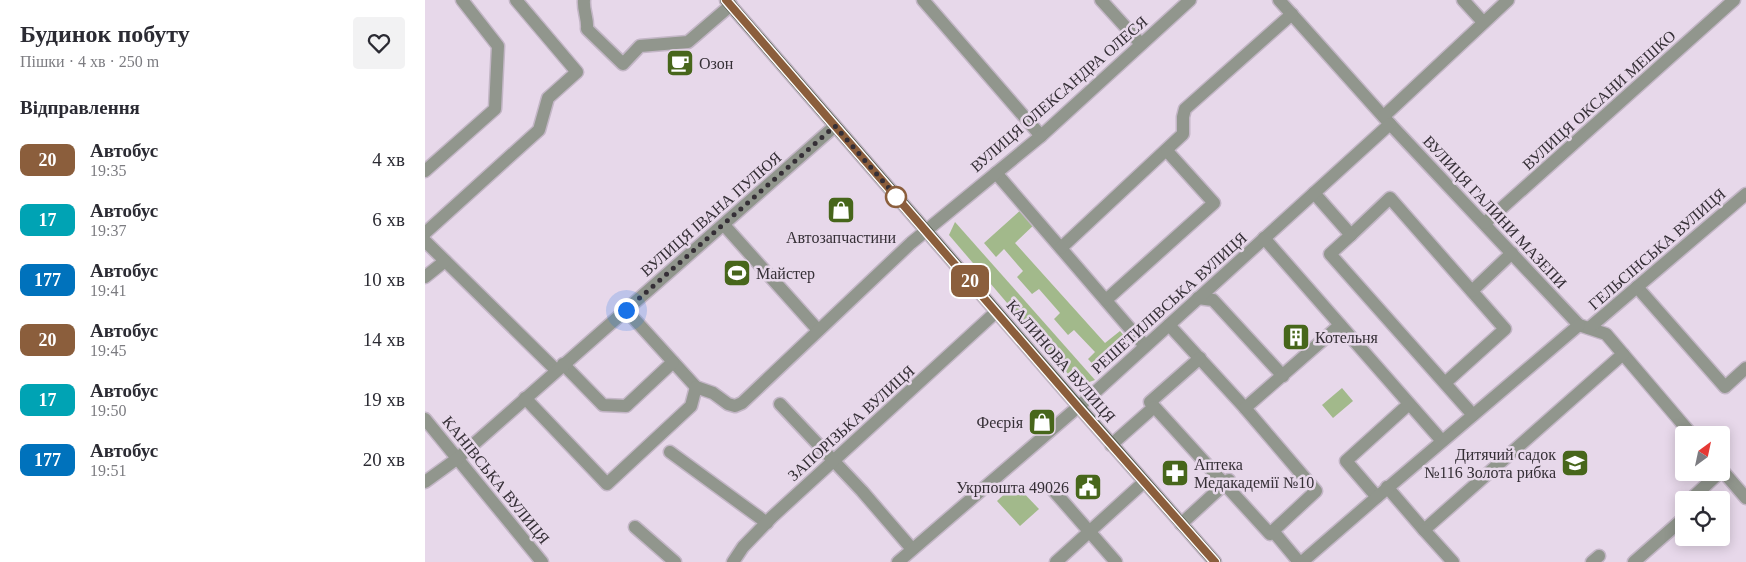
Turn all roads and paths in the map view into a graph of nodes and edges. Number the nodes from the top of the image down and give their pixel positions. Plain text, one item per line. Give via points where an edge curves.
1 (462, 0) edge
2 (516, 0) edge
3 (584, 0) edge
4 (923, 0) edge
5 (1101, 0) edge
6 (1190, 0) edge
7 (1279, 0) edge
8 (1463, 0) edge
9 (1508, 0) edge
10 (1734, 0) edge
11 (729, 3) edge
12 (1292, 14) junction
13 (1483, 22) junction
14 (1141, 44) junction
15 (1387, 120) junction
16 (835, 126) junction
17 (1041, 136) junction
18 (1167, 151) junction
19 (425, 171) edge
20 (996, 173) junction
21 (1314, 192) junction
22 (1746, 194) edge
23 (1485, 224) junction
24 (724, 225) junction
25 (926, 231) junction
26 (425, 233) edge
27 (1351, 235) junction
28 (1264, 238) junction
29 (425, 241) edge
30 (1061, 248) junction
31 (1512, 253) junction
32 (445, 261) junction
33 (425, 277) edge
34 (1637, 287) junction
35 (1472, 291) junction
36 (1198, 298) junction
37 (1106, 300) junction
38 (626, 310) junction
39 (997, 312) junction
40 (1169, 325) junction
41 (1340, 325) junction
42 (1584, 327) junction
43 (818, 330) junction
44 (1145, 346) junction
45 (1623, 354) junction
46 (1200, 358) junction
47 (673, 362) junction
48 (560, 367) junction
49 (1746, 368) edge
50 (1283, 376) junction
51 (1445, 383) junction
52 (695, 387) junction
53 (525, 398) junction
54 (780, 404) dead end
55 (1409, 404) junction
56 (1154, 407) junction
57 (1079, 408) junction
58 (1245, 408) junction
59 (1473, 415) junction
60 (425, 419) edge
61 (1684, 426) edge
62 (1442, 441) junction
63 (1111, 445) junction
64 (670, 452) dead end
65 (458, 458) junction
66 (834, 460) junction
67 (1710, 481) edge
68 (1730, 481) edge
69 (425, 482) edge
70 (1144, 482) junction
71 (1226, 482) junction
72 (1387, 487) junction
73 (1053, 490) dead end
74 (1700, 491) edge
75 (1377, 497) junction
76 (1746, 498) edge
77 (767, 522) junction
78 (1181, 524) junction
79 (1675, 526) edge
80 (635, 527) dead end
81 (1424, 530) junction
82 (1273, 531) junction
83 (1089, 532) junction
84 (912, 549) junction
85 (542, 562) edge
86 (675, 562) edge
87 (733, 562) edge
88 (898, 562) edge
89 (1056, 562) edge
90 (1116, 562) edge
91 (1215, 562) edge
92 (1301, 562) edge
93 (1453, 562) edge
94 (1634, 562) edge

1 - 19 street via 498,46 495,108
2 - 26 street via 577,72 548,98 539,130
3 - 11 street via 587,30 623,64 640,46 688,42
4 - 17 street
5 - 14 street
6 - 14 street, ВУЛИЦЯ ОЛЕКСАНДРА ОЛЕСЯ
7 - 12 street, ВУЛИЦЯ ГАЛИНИ МАЗЕПИ
8 - 13 street
9 - 13 street, РЕШЕТИЛІВСЬКА ВУЛИЦЯ
10 - 23 street, ВУЛИЦЯ ОКСАНИ МЕШКО
11 - 16 main road, КАЛИНОВА ВУЛИЦЯ
12 - 15 street, ВУЛИЦЯ ГАЛИНИ МАЗЕПИ
12 - 18 street via 1185,109 1183,134
13 - 15 street, РЕШЕТИЛІВСЬКА ВУЛИЦЯ
14 - 17 street, ВУЛИЦЯ ОЛЕКСАНДРА ОЛЕСЯ
15 - 21 street, РЕШЕТИЛІВСЬКА ВУЛИЦЯ
15 - 23 street, ВУЛИЦЯ ГАЛИНИ МАЗЕПИ
16 - 24 street, ВУЛИЦЯ ІВАНА ПУЛЮЯ
16 - 25 main road, КАЛИНОВА ВУЛИЦЯ
17 - 20 street, ВУЛИЦЯ ОЛЕКСАНДРА ОЛЕСЯ
18 - 30 street
18 - 37 street via 1214,203
20 - 25 street, ВУЛИЦЯ ОЛЕКСАНДРА ОЛЕСЯ
20 - 30 street
21 - 27 street
21 - 28 street, РЕШЕТИЛІВСЬКА ВУЛИЦЯ
22 - 34 street, ГЕЛЬСІНСЬКА ВУЛИЦЯ
23 - 31 street, ВУЛИЦЯ ГАЛИНИ МАЗЕПИ
24 - 38 street, ВУЛИЦЯ ІВАНА ПУЛЮЯ
24 - 43 street
25 - 39 main road, КАЛИНОВА ВУЛИЦЯ
25 - 43 street, ВУЛИЦЯ ОЛЕКСАНДРА ОЛЕСЯ
27 - 35 street via 1390,198
27 - 51 street via 1331,254
28 - 36 street, РЕШЕТИЛІВСЬКА ВУЛИЦЯ
28 - 41 street
29 - 32 street
30 - 37 street
31 - 35 street
31 - 42 street, ВУЛИЦЯ ГАЛИНИ МАЗЕПИ
32 - 33 street
32 - 48 street
34 - 42 street, ГЕЛЬСІНСЬКА ВУЛИЦЯ
34 - 49 street via 1725,387
35 - 51 street via 1505,329
36 - 40 street, РЕШЕТИЛІВСЬКА ВУЛИЦЯ
36 - 50 street via 1213,300
37 - 44 street
38 - 47 street
38 - 48 street, ВУЛИЦЯ ІВАНА ПУЛЮЯ
39 - 57 main road, КАЛИНОВА ВУЛИЦЯ
39 - 66 street, ЗАПОРІЗЬКА ВУЛИЦЯ
40 - 44 street, РЕШЕТИЛІВСЬКА ВУЛИЦЯ
40 - 46 street
41 - 50 street
41 - 55 street
42 - 45 street, ВУЛИЦЯ ГАЛИНИ МАЗЕПИ via 1605,334
42 - 59 street, ГЕЛЬСІНСЬКА ВУЛИЦЯ
43 - 52 street, ВУЛИЦЯ ОЛЕКСАНДРА ОЛЕСЯ via 742,403 729,404 713,393
44 - 57 street, РЕШЕТИЛІВСЬКА ВУЛИЦЯ
45 - 61 street, ВУЛИЦЯ ГАЛИНИ МАЗЕПИ
45 - 81 street
46 - 56 street via 1150,402
46 - 58 street
47 - 48 street via 626,406 603,406
47 - 52 street
48 - 53 street, ВУЛИЦЯ ІВАНА ПУЛЮЯ
50 - 58 street
51 - 59 street
52 - 53 street via 691,406 607,484
53 - 65 street, ВУЛИЦЯ ІВАНА ПУЛЮЯ
54 - 66 street
55 - 62 street
55 - 75 street via 1347,461
56 - 63 street
56 - 71 street
57 - 63 main road, КАЛИНОВА ВУЛИЦЯ
57 - 84 street, РЕШЕТИЛІВСЬКА ВУЛИЦЯ
58 - 82 street via 1316,491
59 - 62 street, ГЕЛЬСІНСЬКА ВУЛИЦЯ
60 - 65 street, КАНІВСЬКА ВУЛИЦЯ
62 - 72 street, ГЕЛЬСІНСЬКА ВУЛИЦЯ
63 - 70 main road, КАЛИНОВА ВУЛИЦЯ
64 - 77 street
65 - 69 street, ВУЛИЦЯ ІВАНА ПУЛЮЯ
65 - 85 street, КАНІВСЬКА ВУЛИЦЯ
66 - 77 street, ЗАПОРІЗЬКА ВУЛИЦЯ
66 - 84 street
67 - 74 street
68 - 76 street
70 - 78 main road, КАЛИНОВА ВУЛИЦЯ
70 - 83 street
71 - 78 street
71 - 82 street via 1270,534
72 - 75 street, ГЕЛЬСІНСЬКА ВУЛИЦЯ
72 - 81 street
73 - 83 street
75 - 92 street, ГЕЛЬСІНСЬКА ВУЛИЦЯ
77 - 87 street, ЗАПОРІЗЬКА ВУЛИЦЯ
78 - 91 main road, КАЛИНОВА ВУЛИЦЯ
79 - 94 street
80 - 86 street
81 - 93 street
82 - 92 street
83 - 89 street
83 - 90 street
84 - 88 street, РЕШЕТИЛІВСЬКА ВУЛИЦЯ

